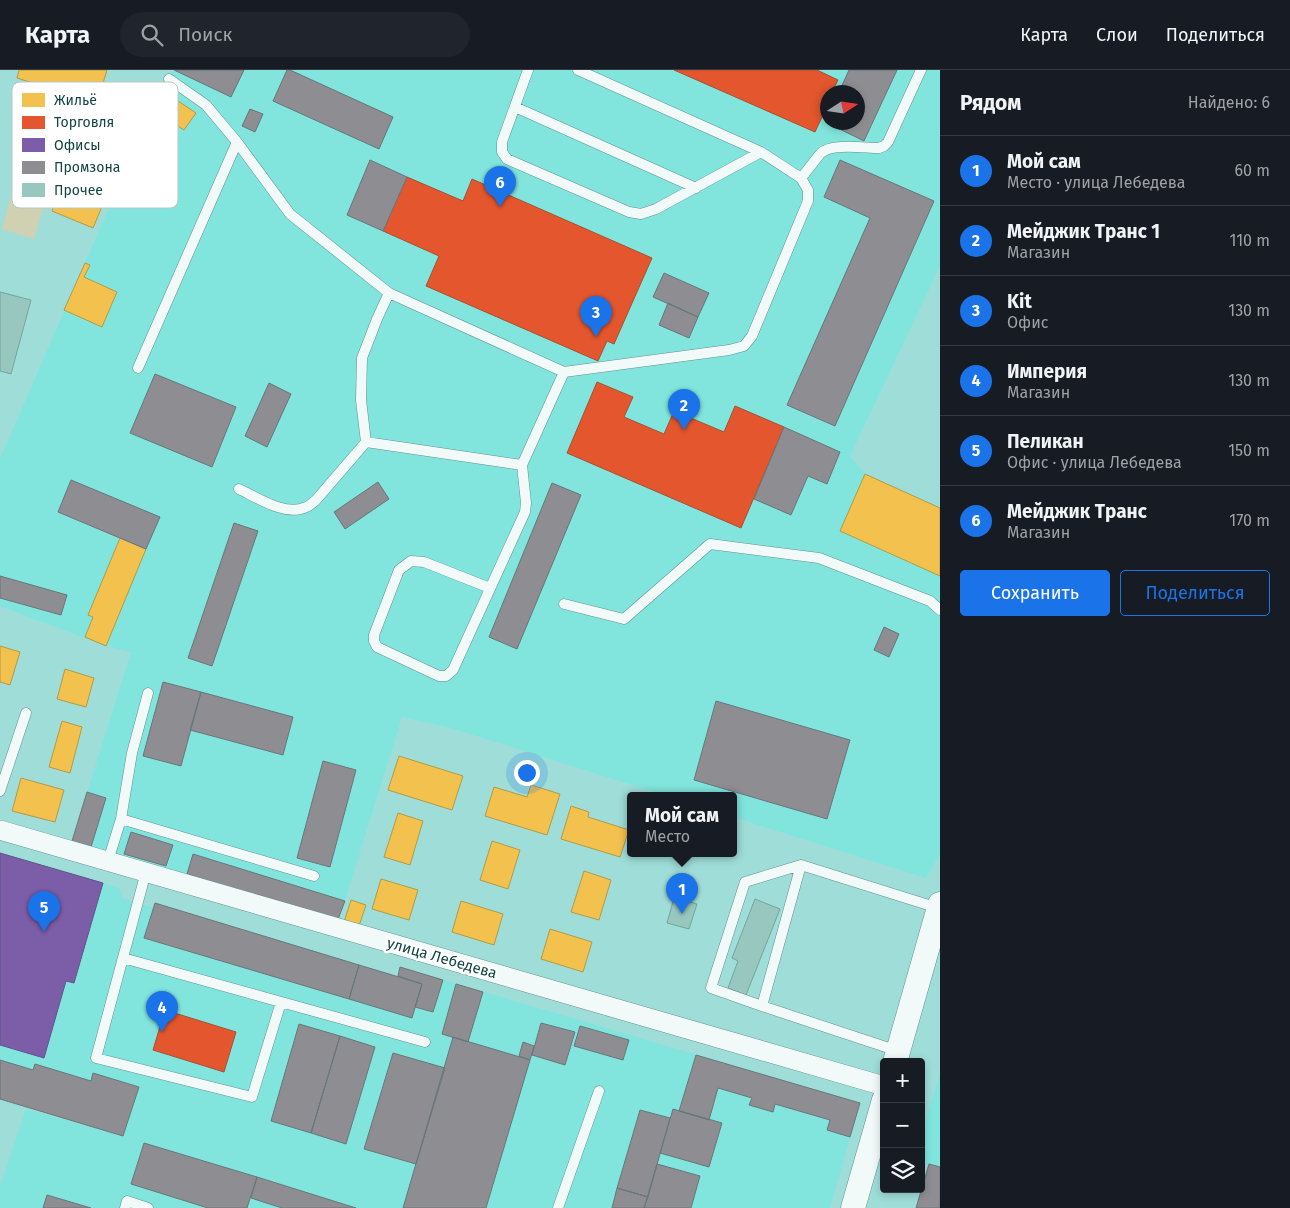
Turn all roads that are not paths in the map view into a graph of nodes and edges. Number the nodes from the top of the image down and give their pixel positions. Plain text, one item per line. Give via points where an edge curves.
1 (528, 70) edge
2 (578, 70) edge
3 (921, 70) edge
4 (169, 79) dead end
5 (173, 82) edge
6 (178, 85) edge
7 (515, 107) junction
8 (237, 142) junction
9 (762, 152) junction
10 (801, 178) junction
11 (696, 188) junction
12 (389, 293) junction
13 (138, 368) dead end
14 (564, 372) junction
15 (366, 442) junction
16 (522, 465) junction
17 (239, 490) dead end
18 (490, 588) junction
19 (564, 604) dead end
20 (940, 610) edge
21 (148, 693) dead end
22 (26, 713) dead end
23 (0, 791) edge
24 (120, 819) junction
25 (0, 830) edge
26 (108, 861) junction
27 (801, 865) junction
28 (146, 872) junction
29 (314, 876) dead end
30 (939, 906) edge
31 (123, 958) junction
32 (281, 1002) junction
33 (762, 1006) junction
34 (425, 1042) dead end
35 (896, 1057) edge
36 (880, 1085) edge
37 (599, 1091) dead end
38 (883, 1103) edge
39 (125, 1208) edge
40 (148, 1208) edge
41 (558, 1208) edge
42 (853, 1208) edge

1 - 7 lane
2 - 9 lane
3 - 10 lane via 884,146 826,149
4 - 5 lane
6 - 8 lane via 206,105
7 - 11 lane
7 - 11 lane via 502,142 502,152 507,159 628,212 641,214
8 - 12 lane via 290,214
8 - 13 lane
9 - 10 lane
9 - 11 lane
10 - 14 lane via 808,190 808,201 752,336 744,346
12 - 14 lane
12 - 15 lane via 362,358 360,400
14 - 16 lane
15 - 16 lane
15 - 17 lane via 306,508 280,509
16 - 18 lane via 526,512
18 - 18 lane via 453,670 446,676 439,676 377,647 374,642 399,570 411,561 424,562
19 - 20 lane via 624,619 710,544 819,558 930,602
21 - 24 lane via 132,753
22 - 23 lane
24 - 26 lane
24 - 29 lane
25 - 26 street, улица Лебедева
26 - 28 street, улица Лебедева
27 - 30 lane
27 - 33 lane
27 - 33 lane via 745,882 711,988
28 - 31 lane
28 - 36 street, улица Лебедева
30 - 35 street
31 - 32 lane
31 - 32 lane via 96,1058 252,1097
32 - 34 lane
33 - 35 lane
37 - 41 lane
38 - 42 street
39 - 40 lane via 128,1201

